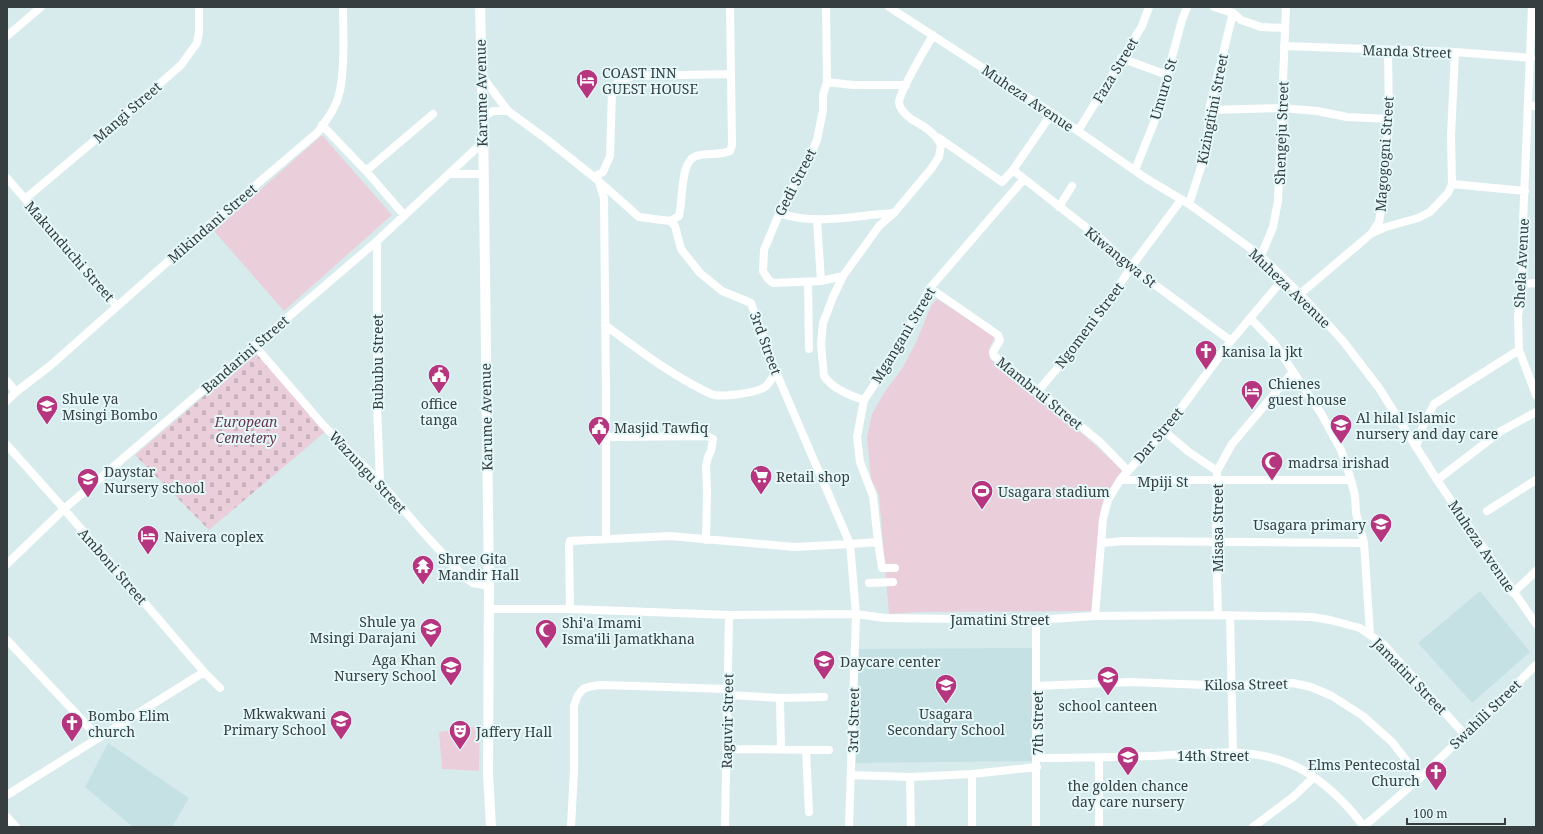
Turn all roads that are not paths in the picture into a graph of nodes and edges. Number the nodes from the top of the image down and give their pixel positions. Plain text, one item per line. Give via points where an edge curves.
1 (41, 7) edge
2 (199, 7) edge
3 (342, 7) edge
4 (480, 7) edge
5 (730, 7) edge
6 (826, 7) edge
7 (889, 7) edge
8 (1150, 7) edge
9 (1187, 7) edge
10 (1214, 7) edge
11 (1286, 7) edge
12 (1532, 7) edge
13 (1233, 13) junction
14 (1284, 28) junction
15 (933, 35) junction
16 (7, 36) edge
17 (1284, 46) junction
18 (1388, 50) junction
19 (1455, 52) junction
20 (1121, 58) junction
21 (1530, 58) junction
22 (481, 74) junction
23 (731, 74) junction
24 (1167, 75) junction
25 (827, 82) junction
26 (906, 85) junction
27 (1532, 106) edge
28 (1282, 108) junction
29 (1209, 110) junction
30 (508, 111) junction
31 (1052, 113) junction
32 (433, 114) dead end
33 (483, 117) junction
34 (1389, 120) junction
35 (322, 125) junction
36 (1078, 131) junction
37 (935, 135) junction
38 (482, 143) junction
39 (1013, 170) junction
40 (1134, 170) junction
41 (366, 171) junction
42 (450, 174) junction
43 (483, 174) junction
44 (7, 178) edge
45 (597, 179) junction
46 (1024, 179) junction
47 (1452, 184) junction
48 (1072, 186) dead end
49 (1525, 191) junction
50 (25, 199) junction
51 (1181, 200) junction
52 (1189, 204) junction
53 (1059, 207) junction
54 (779, 213) junction
55 (894, 213) junction
56 (404, 215) junction
57 (817, 220) junction
58 (670, 221) junction
59 (1372, 233) junction
60 (377, 242) junction
61 (1261, 256) junction
62 (1131, 267) junction
63 (843, 276) junction
64 (1283, 279) junction
65 (821, 281) junction
66 (808, 282) junction
67 (1536, 283) edge
68 (1523, 284) junction
69 (930, 288) junction
70 (1300, 294) junction
71 (117, 306) junction
72 (1251, 319) junction
73 (605, 325) junction
74 (1231, 341) junction
75 (255, 346) junction
76 (810, 349) dead end
77 (1519, 350) junction
78 (776, 372) junction
79 (1294, 372) junction
80 (7, 381) edge
81 (1038, 391) junction
82 (16, 392) junction
83 (1536, 395) edge
84 (864, 400) junction
85 (7, 401) edge
86 (1536, 412) edge
87 (1164, 431) junction
88 (606, 437) junction
89 (7, 444) edge
90 (1416, 447) junction
91 (1128, 471) junction
92 (1217, 471) junction
93 (1120, 480) junction
94 (1351, 480) junction
95 (1437, 480) junction
96 (1536, 480) edge
97 (1216, 481) junction
98 (380, 482) junction
99 (64, 509) junction
100 (1488, 512) dead end
101 (606, 539) junction
102 (706, 540) junction
103 (878, 542) junction
104 (1102, 543) junction
105 (1216, 543) junction
106 (850, 544) junction
107 (1364, 544) junction
108 (7, 564) edge
109 (895, 568) dead end
110 (1536, 571) edge
111 (893, 582) dead end
112 (869, 583) dead end
113 (489, 586) junction
114 (1513, 593) junction
115 (488, 609) junction
116 (570, 609) junction
117 (856, 614) junction
118 (729, 615) junction
119 (1218, 615) junction
120 (1095, 616) junction
121 (1230, 616) junction
122 (1036, 620) junction
123 (1536, 624) edge
124 (1370, 634) junction
125 (7, 640) edge
126 (1536, 665) edge
127 (204, 672) junction
128 (1036, 686) junction
129 (1232, 686) junction
130 (220, 688) dead end
131 (728, 692) junction
132 (824, 697) dead end
133 (780, 698) junction
134 (1464, 735) junction
135 (99, 738) junction
136 (726, 748) junction
137 (781, 749) junction
138 (806, 750) junction
139 (829, 750) dead end
140 (1233, 752) junction
141 (1037, 758) junction
142 (1099, 758) junction
143 (1037, 767) junction
144 (972, 774) junction
145 (852, 776) junction
146 (910, 777) junction
147 (1314, 777) junction
148 (1420, 778) junction
149 (7, 795) edge
150 (809, 812) dead end
151 (7, 817) edge
152 (16, 827) edge
153 (491, 827) edge
154 (571, 827) edge
155 (725, 827) edge
156 (850, 827) edge
157 (911, 827) edge
158 (972, 827) edge
159 (1036, 827) edge
160 (1099, 827) edge
161 (1253, 827) edge
162 (1363, 827) edge

1 - 16 street
2 - 50 street, Mangi Street via 197,44 181,66
3 - 35 street, Mikindani Street via 341,87 337,102
4 - 22 main road, Karume Avenue
5 - 23 street
6 - 25 street, Gedi Street
7 - 15 street, Muheza Avenue
8 - 20 street, Faza Street via 1142,26
9 - 24 street, Umuro St
10 - 13 street
11 - 14 street, Shengeju Street
12 - 21 street, Shela Avenue
13 - 14 street via 1241,20 1261,26
13 - 29 street, Kizingitini Street
14 - 17 street, Shengeju Street
15 - 26 street
15 - 31 street, Muheza Avenue
17 - 18 street, Manda Street
17 - 28 street, Shengeju Street
18 - 19 street, Manda Street
18 - 34 street, Magogogni Street
19 - 21 street, Manda Street
19 - 47 street via 1451,136
20 - 24 street
20 - 36 street, Faza Street
21 - 27 street, Shela Avenue
22 - 30 street
22 - 33 main road, Karume Avenue
23 - 45 street via 633,76 616,83 612,90 610,156
23 - 58 street via 730,152 695,156 691,159 686,167 679,216
24 - 40 street, Umuro St via 1155,120
25 - 26 street via 853,85
25 - 54 street, Gedi Street via 817,140
26 - 37 street via 899,103 900,109
27 - 49 street, Shela Avenue
28 - 29 street
28 - 34 street
28 - 61 street, Shengeju Street via 1278,201 1273,227
29 - 52 street, Kizingitini Street via 1204,158
30 - 33 street via 493,111
30 - 45 street
31 - 36 street, Muheza Avenue
31 - 39 street
32 - 41 street
33 - 38 main road, Karume Avenue
34 - 59 street, Magogogni Street via 1382,203 1379,222
35 - 41 street
35 - 71 street, Mikindani Street via 318,132
36 - 40 street, Muheza Avenue
37 - 39 street via 1002,182
37 - 55 street via 941,145 939,157
38 - 42 street, Bandarini Street
38 - 43 main road, Karume Avenue
39 - 46 street, Kiwangwa St
40 - 51 street, Muheza Avenue
41 - 56 street
42 - 43 street
42 - 56 street, Bandarini Street
43 - 113 main road, Karume Avenue
44 - 50 street, Makunduchi Street
45 - 58 street via 639,217
45 - 73 street via 604,198
46 - 53 street, Kiwangwa St
46 - 69 street, Mgangani Street
47 - 49 street
47 - 59 street via 1448,193 1430,212
48 - 53 street
49 - 68 street, Shela Avenue
50 - 71 street, Makunduchi Street
51 - 52 street, Muheza Avenue
51 - 62 street, Ngomeni Street
52 - 61 street, Muheza Avenue
53 - 62 street, Kiwangwa St via 1102,240
54 - 57 street
54 - 66 street, Gedi Street via 764,250 763,271 773,283
55 - 57 street
55 - 63 street via 880,226
56 - 60 street, Bandarini Street
57 - 65 street
58 - 78 street, 3rd Street via 675,226 680,249 700,272 722,291 751,302
59 - 70 street, Magogogni Street
60 - 75 street, Bandarini Street
60 - 98 street, Bububu Street via 376,406
61 - 64 street, Muheza Avenue
62 - 74 street, Kiwangwa St
62 - 81 street, Ngomeni Street via 1088,332
63 - 65 street, Gedi Street
63 - 84 street via 824,323 821,344 824,376 852,396
64 - 70 street, Muheza Avenue
64 - 72 street, Dar Street
65 - 66 street, Gedi Street
66 - 76 street
67 - 68 street
68 - 77 street, Shela Avenue via 1518,316
69 - 81 street, Mambrui Street via 998,335 1000,340 993,355
69 - 84 street, Mgangani Street via 895,354
70 - 90 street, Muheza Avenue via 1343,341 1379,388
71 - 82 street, Mikindani Street via 51,365
72 - 74 street, Dar Street
72 - 79 street via 1274,343
73 - 78 street via 652,360 711,394 737,395 765,387
73 - 88 street
74 - 87 street, Dar Street
75 - 98 street, Wazungu Street via 324,426
75 - 99 street, Bandarini Street
77 - 83 street, Shela Avenue
77 - 90 street via 1434,404
78 - 106 street, 3rd Street
79 - 92 street, Misasa Street via 1232,444
79 - 94 street via 1341,450
80 - 82 street
81 - 91 street, Mambrui Street via 1101,443
82 - 85 street, Mikindani Street
84 - 103 street, Mgangani Street via 857,437 860,462 873,496
86 - 95 street via 1501,431
87 - 91 street, Dar Street
87 - 92 street
88 - 101 street
88 - 102 street via 707,436 713,439 706,466
89 - 99 street, Amboni Street
90 - 95 street, Muheza Avenue
91 - 93 street, Dar Street
92 - 97 street, Misasa Street
93 - 97 street, Mpiji St
93 - 104 street, Dar Street via 1108,500 1103,519
94 - 97 street, Mpiji St
94 - 107 street
95 - 114 street, Muheza Avenue
96 - 100 street
97 - 105 street, Misasa Street
98 - 113 street, Wazungu Street via 464,577 473,584
99 - 108 street, Bandarini Street
99 - 127 street, Amboni Street
101 - 102 street via 670,536
101 - 116 street via 570,541
102 - 106 street via 795,547
103 - 106 street
103 - 109 street, Mgangani Street via 882,568
104 - 105 street
104 - 120 street, Dar Street
105 - 107 street
105 - 119 street, Misasa Street
106 - 117 street
107 - 124 street
110 - 114 street
111 - 112 street
113 - 115 main road, Karume Avenue
114 - 123 street, Muheza Avenue
115 - 116 street, Jamatini Street
115 - 153 main road, Karume Avenue via 488,774
116 - 118 street, Jamatini Street
117 - 118 street, Jamatini Street
117 - 122 street, Jamatini Street via 885,618
117 - 145 street, 3rd Street
118 - 131 street, Raguvir Street
119 - 120 street, Jamatini Street
119 - 121 street, Jamatini Street
120 - 122 street, Jamatini Street
121 - 124 street, Jamatini Street via 1312,617 1360,628
121 - 129 street
122 - 128 street, 7th Street
124 - 134 street, Jamatini Street via 1384,645
125 - 135 street
126 - 134 street, Swahili Street
127 - 130 street, Amboni Street
127 - 135 street
128 - 129 street, Kilosa Street via 1130,682
128 - 141 street, 7th Street
129 - 140 street
129 - 148 street, Kilosa Street via 1294,683 1332,696 1363,716 1392,742
131 - 133 street
131 - 136 street, Raguvir Street
131 - 154 street via 603,685 583,688 574,706
132 - 133 street
133 - 137 street
134 - 148 street, Swahili Street
135 - 149 street
136 - 137 street
136 - 155 street, Raguvir Street
137 - 138 street
138 - 139 street
138 - 150 street
140 - 142 street, 14th Street
140 - 147 street, 14th Street via 1259,755 1288,763
141 - 142 street, 14th Street
141 - 143 street, 7th Street
142 - 160 street
143 - 144 street
143 - 159 street, 7th Street
144 - 146 street
144 - 158 street
145 - 146 street
145 - 156 street, 3rd Street
146 - 157 street
147 - 161 street via 1293,797
147 - 162 street, 14th Street via 1351,810
148 - 162 street, Swahili Street
151 - 152 street

